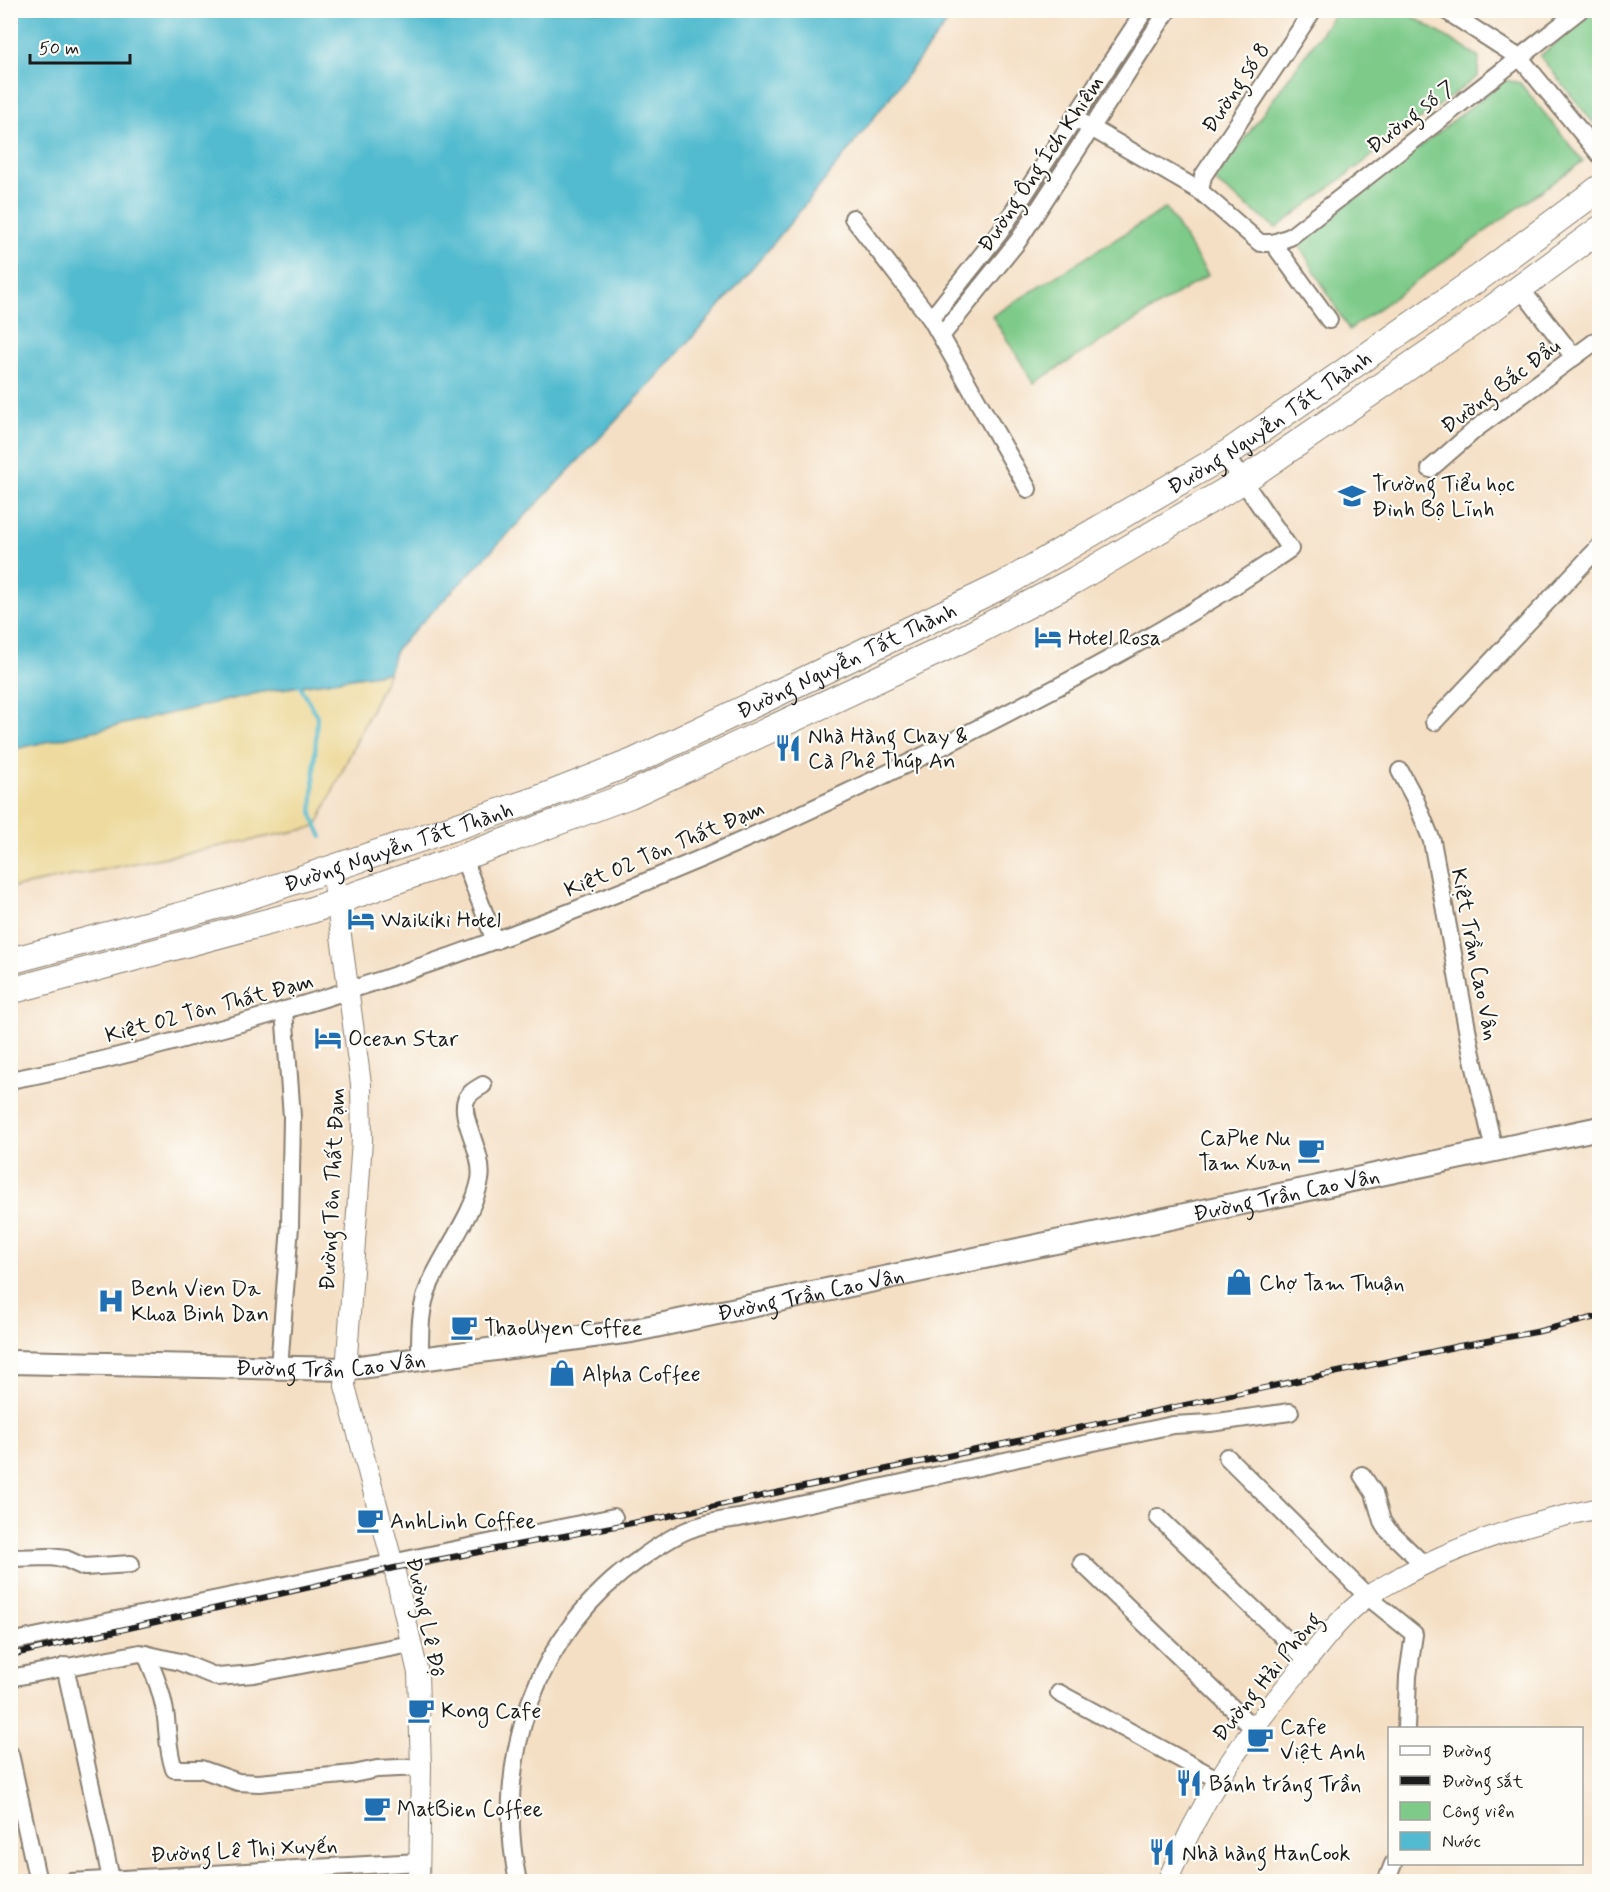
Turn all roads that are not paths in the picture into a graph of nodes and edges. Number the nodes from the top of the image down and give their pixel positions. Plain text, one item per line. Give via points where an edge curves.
1 (1144, 10) edge
2 (1168, 10) edge
3 (1313, 10) edge
4 (1445, 10) edge
5 (1580, 10) edge
6 (1521, 59) junction
7 (1074, 118) junction
8 (1091, 128) junction
9 (1599, 155) edge
10 (1599, 188) edge
11 (1200, 191) junction
12 (853, 218) dead end
13 (1599, 229) edge
14 (1266, 243) junction
15 (1520, 288) junction
16 (931, 320) junction
17 (1329, 320) dead end
18 (942, 335) junction
19 (1599, 338) edge
20 (1574, 357) junction
21 (1225, 455) junction
22 (1430, 469) dead end
23 (1244, 480) junction
24 (1028, 489) dead end
25 (1599, 546) edge
26 (810, 676) junction
27 (825, 703) junction
28 (1434, 722) dead end
29 (1400, 771) dead end
30 (463, 857) junction
31 (332, 869) junction
32 (337, 902) junction
33 (495, 941) junction
34 (10, 961) edge
35 (10, 991) edge
36 (349, 991) junction
37 (284, 1010) junction
38 (10, 1080) edge
39 (483, 1085) dead end
40 (1599, 1128) edge
41 (1494, 1150) junction
42 (420, 1361) junction
43 (10, 1362) edge
44 (279, 1368) junction
45 (345, 1369) junction
46 (1290, 1412) dead end
47 (1227, 1457) dead end
48 (1362, 1475) dead end
49 (1599, 1508) edge
50 (614, 1517) dead end
51 (1158, 1517) dead end
52 (10, 1558) edge
53 (392, 1562) junction
54 (1082, 1563) dead end
55 (131, 1564) dead end
56 (1423, 1564) junction
57 (1367, 1596) junction
58 (10, 1642) edge
59 (411, 1644) junction
60 (146, 1654) junction
61 (1307, 1660) junction
62 (65, 1666) junction
63 (10, 1678) edge
64 (1059, 1693) dead end
65 (1252, 1727) junction
66 (1406, 1727) edge
67 (10, 1754) edge
68 (421, 1767) junction
69 (1217, 1779) junction
70 (420, 1862) junction
71 (1392, 1865) edge
72 (111, 1879) junction
73 (39, 1881) edge
74 (71, 1881) edge
75 (419, 1881) edge
76 (518, 1881) edge
77 (1167, 1881) edge
78 (1386, 1881) edge

1 - 7 street, Đường Ông Ích Khiêm
2 - 8 street, Đường Ông Ích Khiêm
3 - 11 street, Đường số 8 via 1203,176
4 - 6 street
5 - 6 street, Đường số 7
6 - 9 street
6 - 14 street, Đường số 7 via 1290,237
7 - 8 street
7 - 16 street, Đường Ông Ích Khiêm via 1000,232
8 - 11 street
8 - 18 street, Đường Ông Ích Khiêm via 1018,242
10 - 21 main road, Đường Nguyễn Tất Thành via 1483,275
11 - 14 street
12 - 16 street
13 - 15 main road, Đường Nguyễn Tất Thành
14 - 17 street
15 - 20 street
15 - 23 main road, Đường Nguyễn Tất Thành
16 - 18 street
18 - 24 street
19 - 20 street, Đường Bắc Đẩu
20 - 22 street, Đường Bắc Đẩu via 1477,428
21 - 23 street
21 - 26 main road, Đường Nguyễn Tất Thành via 1003,585
23 - 27 main road, Đường Nguyễn Tất Thành via 1056,590 953,644
23 - 33 street, Kiệt 02 Tôn Thất Đạm via 1290,549 1231,589 1053,691 889,772 744,839
25 - 28 street
26 - 27 main road
26 - 31 main road, Đường Nguyễn Tất Thành via 635,761 538,799
27 - 30 main road, Đường Nguyễn Tất Thành via 630,795
29 - 41 street, Kiệt Trần Cao Vân via 1432,841
30 - 32 main road, Đường Nguyễn Tất Thành
30 - 33 street
31 - 32 street, Đường Tôn Thất Đạm
31 - 34 main road, Đường Nguyễn Tất Thành via 235,901
32 - 35 main road, Đường Nguyễn Tất Thành
32 - 36 street, Đường Tôn Thất Đạm
33 - 36 street, Kiệt 02 Tôn Thất Đạm
36 - 37 street, Kiệt 02 Tôn Thất Đạm
36 - 45 street, Đường Tôn Thất Đạm via 361,1084 362,1140
37 - 38 street, Kiệt 02 Tôn Thất Đạm via 190,1038
37 - 44 street via 292,1117 291,1226
39 - 42 street via 466,1099 465,1113 480,1161 480,1181 429,1285 422,1312
40 - 41 main road, Đường Trần Cao Vân
41 - 42 main road, Đường Trần Cao Vân via 632,1331
42 - 45 main road, Đường Trần Cao Vân
43 - 44 main road, Đường Trần Cao Vân
44 - 45 main road, Đường Trần Cao Vân
45 - 53 street, Đường Lê Độ via 345,1386
46 - 76 street via 1173,1425 750,1516 700,1523 658,1546 611,1580 586,1606 540,1674 524,1720 513,1778 511,1836
47 - 57 street
48 - 56 street via 1374,1493 1388,1530
49 - 56 street, Đường Hải Phòng via 1517,1528
50 - 53 street
51 - 61 street
52 - 55 street via 50,1557 84,1567
53 - 58 street
53 - 59 street, Đường Lê Độ
54 - 65 street
56 - 57 street, Đường Hải Phòng
57 - 61 street, Đường Hải Phòng
57 - 66 street via 1414,1634
59 - 60 street via 254,1674 218,1677
59 - 68 street, Đường Lê Độ via 418,1673
60 - 62 street
60 - 68 street via 158,1682 174,1769 201,1769 238,1782 259,1783
61 - 65 street, Đường Hải Phòng
62 - 63 street
62 - 72 street
64 - 69 street
65 - 69 street, Đường Hải Phòng
67 - 73 street
68 - 70 street, Đường Lê Độ
69 - 77 street, Đường Hải Phòng
70 - 72 street, Đường Lê Thị Xuyến
70 - 75 street, Đường Lê Độ
71 - 78 street
72 - 74 street, Đường Lê Thị Xuyến

